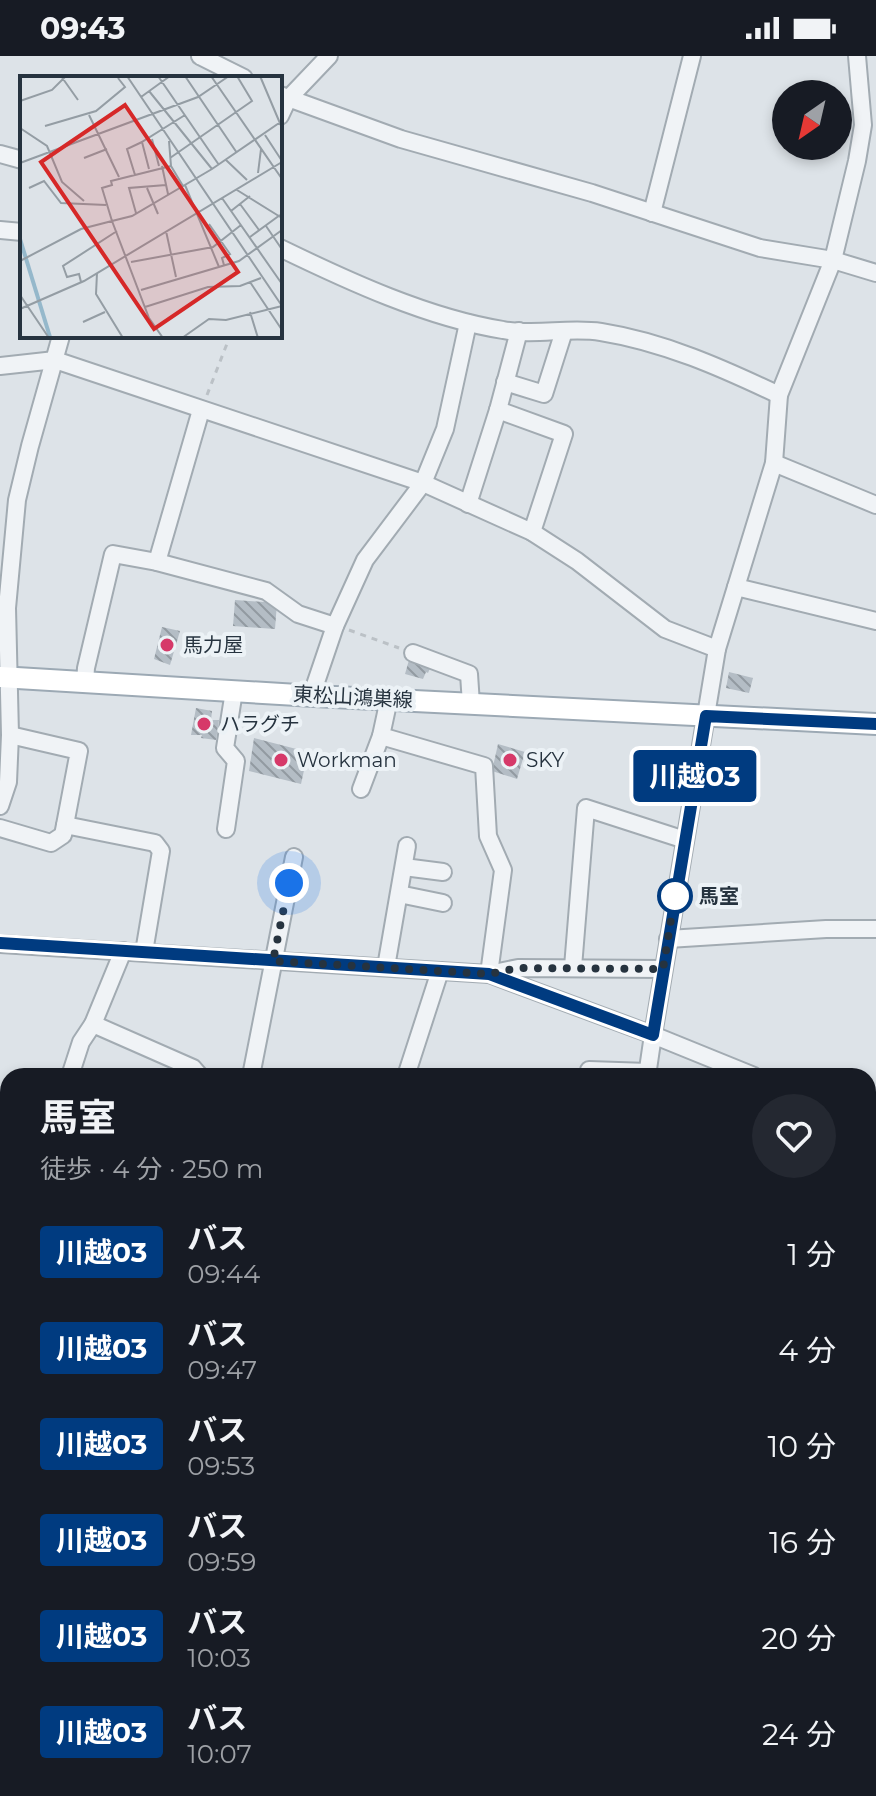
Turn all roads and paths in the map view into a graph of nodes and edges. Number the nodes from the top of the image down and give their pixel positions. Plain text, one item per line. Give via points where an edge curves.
1 (200, 56) edge
2 (329, 56) edge
3 (692, 56) edge
4 (857, 56) edge
5 (240, 76) edge
6 (284, 97) edge
7 (0, 154) edge
8 (20, 159) edge
9 (652, 213) junction
10 (0, 230) edge
11 (20, 232) edge
12 (282, 249) edge
13 (833, 260) junction
14 (876, 273) edge
15 (468, 323) junction
16 (519, 331) junction
17 (564, 331) junction
18 (60, 338) edge
19 (229, 338) edge
20 (55, 360) junction
21 (0, 366) edge
22 (505, 382) junction
23 (779, 395) junction
24 (201, 410) junction
25 (498, 410) junction
26 (774, 463) junction
27 (423, 483) junction
28 (468, 504) junction
29 (876, 505) edge
30 (532, 532) junction
31 (6, 539) edge
32 (157, 562) junction
33 (736, 587) junction
34 (876, 621) edge
35 (335, 626) junction
36 (717, 649) junction
37 (413, 653) joint
38 (5, 678) edge
39 (85, 682) junction
40 (234, 691) junction
41 (314, 696) junction
42 (389, 699) junction
43 (471, 704) junction
44 (706, 716) junction
45 (876, 724) edge
46 (10, 735) junction
47 (381, 736) junction
48 (4, 772) edge
49 (361, 789) dead end
50 (0, 806) edge
51 (65, 825) junction
52 (0, 828) edge
53 (226, 829) dead end
54 (685, 840) junction
55 (407, 846) dead end
56 (294, 857) dead end
57 (404, 867) junction
58 (443, 872) dead end
59 (399, 894) junction
60 (443, 903) dead end
61 (876, 929) edge
62 (668, 939) junction
63 (0, 944) edge
64 (123, 951) junction
65 (144, 952) junction
66 (273, 961) junction
67 (386, 967) junction
68 (573, 967) junction
69 (663, 969) junction
70 (440, 971) junction
71 (489, 974) junction
72 (93, 1024) junction
73 (653, 1035) junction
74 (73, 1068) edge
75 (193, 1068) edge
76 (253, 1068) edge
77 (409, 1068) edge
78 (649, 1068) edge
79 (734, 1068) edge

1 - 5 street
2 - 6 street
3 - 9 street
4 - 13 street via 863,125
6 - 9 street via 401,139
7 - 8 street
9 - 13 street via 760,248
10 - 11 street
12 - 15 street
13 - 14 street
13 - 23 street
15 - 16 street
15 - 27 street via 445,429
16 - 17 street
16 - 22 street
17 - 22 street via 544,394
17 - 23 street via 598,331 650,343
18 - 20 street
19 - 24 path
20 - 21 street
20 - 24 street
20 - 31 street
22 - 25 street
23 - 26 street
24 - 27 street
24 - 32 street
25 - 28 street
25 - 30 street via 564,434
26 - 29 street
26 - 33 street
27 - 28 street
27 - 35 street via 365,560
28 - 30 street
30 - 36 street via 665,629
31 - 38 street
32 - 35 street via 266,591 298,614
32 - 39 street via 113,554
33 - 34 street
33 - 36 street
35 - 37 path
35 - 41 street
36 - 44 street
37 - 43 street via 469,674
38 - 39 main road, 東松山鴻巣線
38 - 46 street
39 - 40 main road, 東松山鴻巣線
40 - 41 main road, 東松山鴻巣線
40 - 53 street via 225,748 236,761
41 - 42 main road, 東松山鴻巣線
42 - 43 main road, 東松山鴻巣線
42 - 47 street
43 - 44 main road, 東松山鴻巣線
44 - 45 main road, 東松山鴻巣線
44 - 54 street
46 - 48 street
46 - 51 street via 79,751
47 - 49 street
47 - 71 street via 484,766 488,836 503,870
48 - 50 street via 8,782
51 - 52 street via 63,835 51,843
51 - 65 street via 155,843 161,851
54 - 62 street
54 - 68 street via 586,808
55 - 57 street
56 - 66 street
57 - 58 street
57 - 59 street
59 - 60 street
59 - 67 street
61 - 62 street
62 - 69 street
63 - 64 street
64 - 65 street
64 - 72 street
65 - 66 street
66 - 67 street
66 - 76 street
67 - 70 street
68 - 69 street
68 - 71 street
69 - 73 street
70 - 71 street
70 - 77 street
71 - 73 street
72 - 74 street
72 - 75 street
73 - 78 street
73 - 79 street

